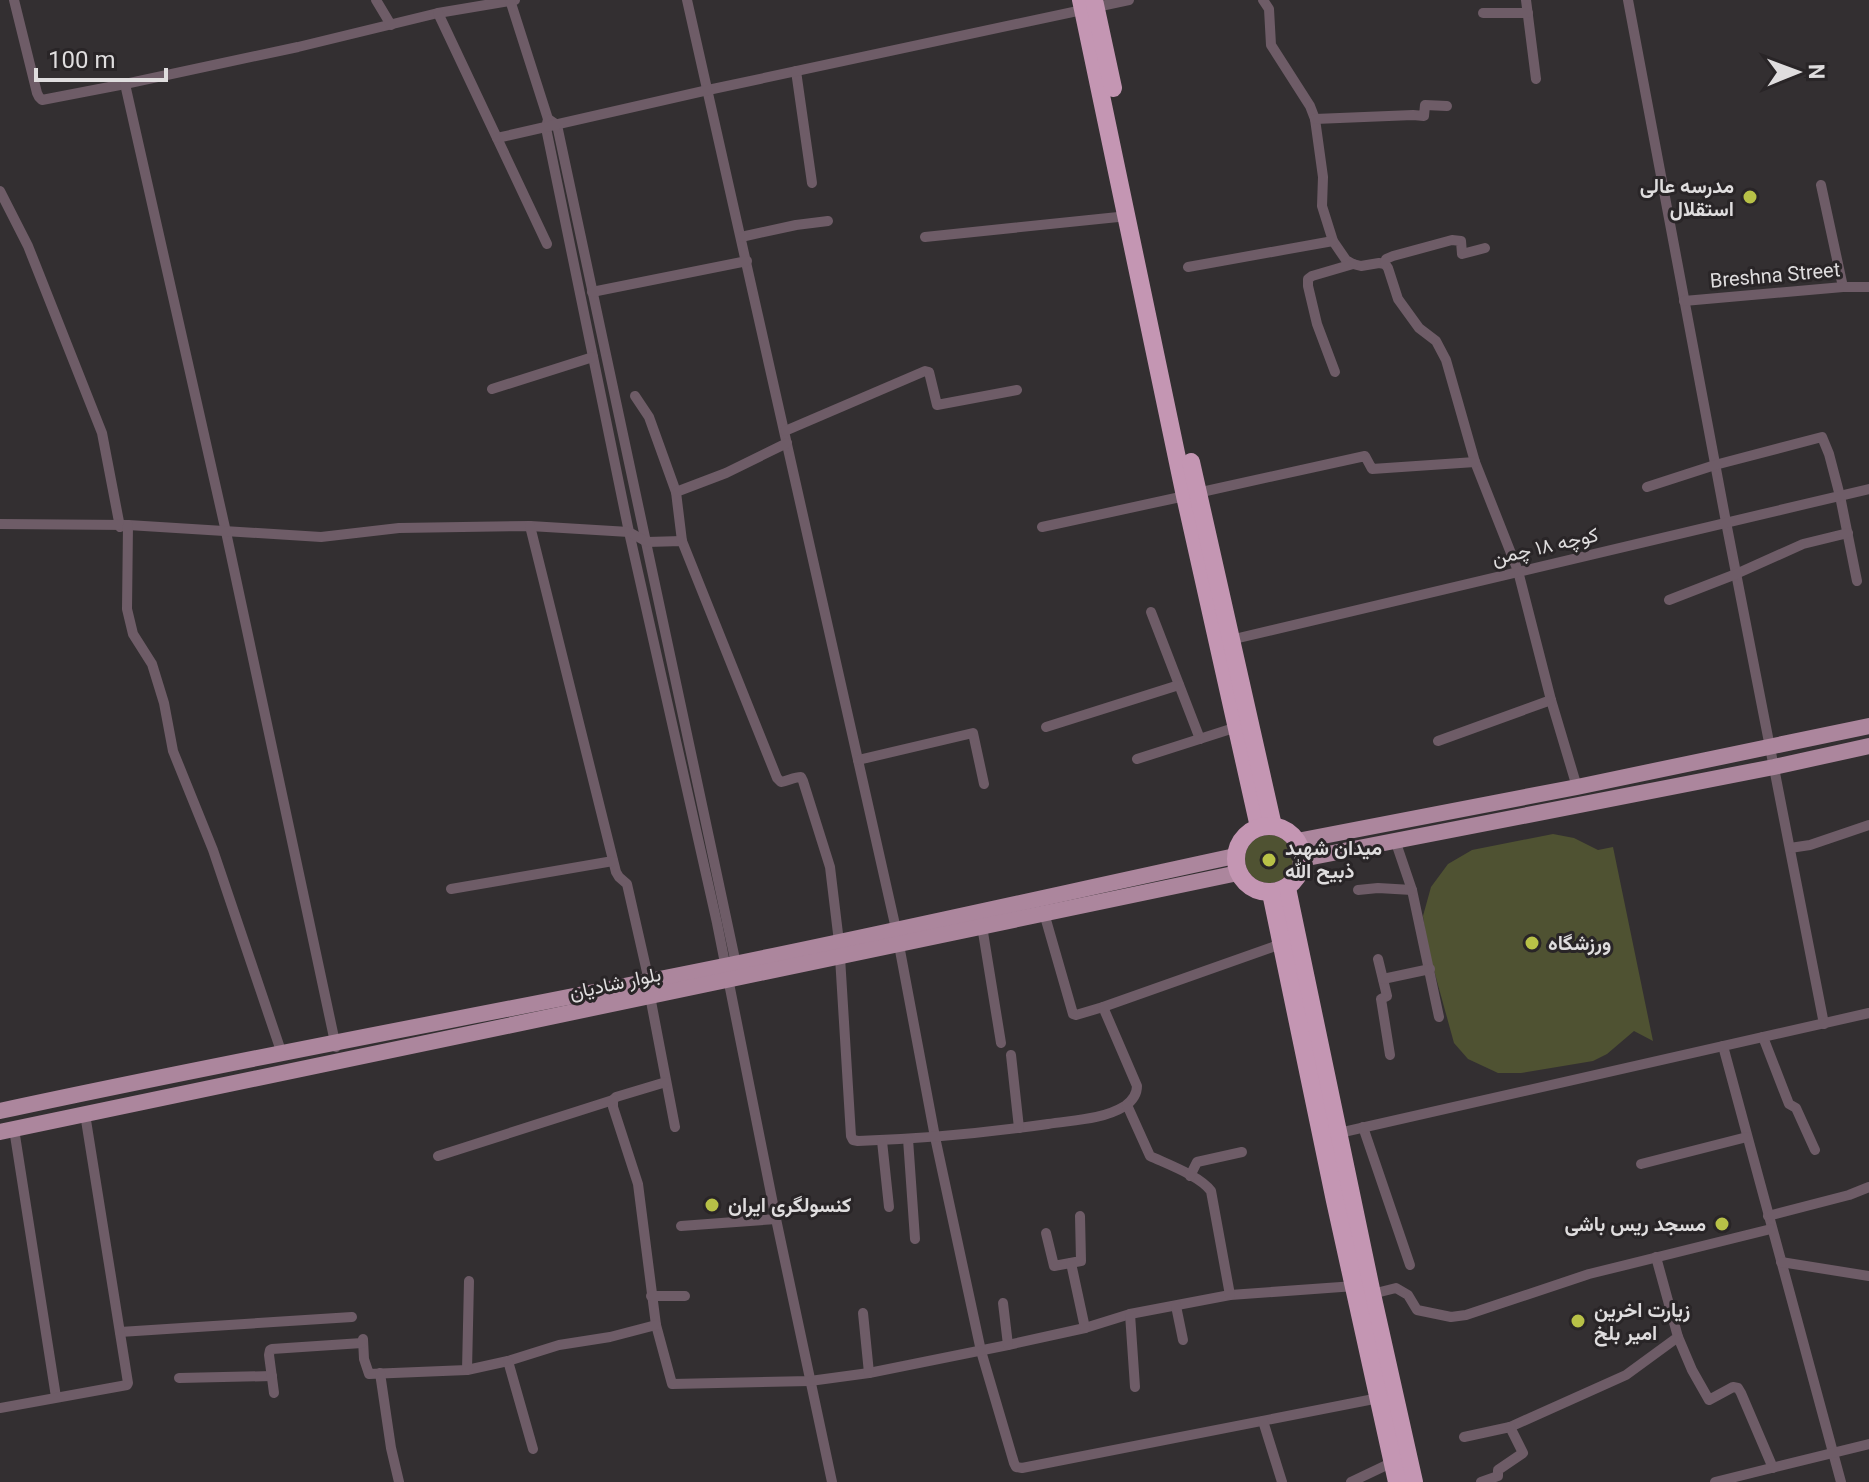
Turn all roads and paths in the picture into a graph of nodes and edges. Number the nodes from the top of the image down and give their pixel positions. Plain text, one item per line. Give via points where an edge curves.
1 (14, 0) edge
2 (376, 0) edge
3 (513, 0) edge
4 (687, 0) edge
5 (1129, 0) edge
6 (1263, 0) edge
7 (1526, 0) edge
8 (1628, 0) edge
9 (1089, 5) edge
10 (438, 13) junction
11 (1483, 13) dead end
12 (1528, 13) junction
13 (391, 25) junction
14 (796, 71) junction
15 (1536, 79) dead end
16 (125, 84) junction
17 (708, 90) junction
18 (1447, 106) dead end
19 (1315, 119) junction
20 (550, 124) junction
21 (497, 138) junction
22 (812, 183) dead end
23 (1821, 185) dead end
24 (0, 191) edge
25 (1128, 216) junction
26 (828, 221) dead end
27 (741, 237) junction
28 (925, 237) dead end
29 (1333, 241) junction
30 (547, 244) dead end
31 (1485, 248) dead end
32 (747, 261) junction
33 (1353, 264) junction
34 (1385, 264) junction
35 (1188, 267) dead end
36 (1843, 287) junction
37 (1869, 287) edge
38 (592, 292) junction
39 (1684, 301) junction
40 (593, 357) junction
41 (1335, 372) dead end
42 (492, 389) dead end
43 (1017, 390) dead end
44 (635, 396) dead end
45 (785, 431) junction
46 (787, 443) junction
47 (1475, 462) junction
48 (1715, 465) junction
49 (1647, 487) dead end
50 (1869, 489) edge
51 (676, 492) junction
52 (1191, 494) junction
53 (1840, 496) junction
54 (1726, 522) junction
55 (0, 524) edge
56 (124, 526) junction
57 (530, 526) junction
58 (1042, 527) dead end
59 (226, 532) junction
60 (629, 532) junction
61 (1848, 533) junction
62 (682, 541) junction
63 (647, 542) junction
64 (1518, 571) junction
65 (1736, 574) junction
66 (1857, 581) dead end
67 (1669, 600) dead end
68 (1151, 612) dead end
69 (1230, 640) junction
70 (1179, 685) junction
71 (1551, 700) junction
72 (1869, 726) edge
73 (1046, 727) dead end
74 (1237, 727) junction
75 (1200, 739) junction
76 (1438, 741) dead end
77 (1770, 746) junction
78 (1869, 746) edge
79 (1137, 759) dead end
80 (858, 760) junction
81 (1774, 767) junction
82 (984, 784) dead end
83 (1577, 787) junction
84 (1869, 825) edge
85 (1266, 826) junction
86 (1395, 840) junction
87 (1790, 848) junction
88 (1300, 850) junction
89 (613, 861) junction
90 (1237, 864) junction
91 (451, 889) dead end
92 (1279, 890) junction
93 (1358, 890) dead end
94 (1412, 890) junction
95 (1044, 913) junction
96 (982, 926) junction
97 (898, 936) junction
98 (1281, 944) junction
99 (840, 949) junction
100 (1378, 959) dead end
101 (1430, 969) junction
102 (730, 970) junction
103 (1383, 979) junction
104 (650, 989) junction
105 (1103, 1007) junction
106 (1869, 1013) edge
107 (1439, 1017) dead end
108 (1824, 1024) junction
109 (1763, 1037) junction
110 (335, 1043) junction
111 (1001, 1043) dead end
112 (1723, 1046) junction
113 (282, 1054) junction
114 (1011, 1055) dead end
115 (1390, 1055) dead end
116 (339, 1060) junction
117 (666, 1082) junction
118 (613, 1100) junction
119 (1127, 1105) junction
120 (0, 1111) edge
121 (85, 1114) junction
122 (675, 1127) dead end
123 (1363, 1127) junction
124 (1019, 1128) junction
125 (7, 1130) edge
126 (1339, 1133) junction
127 (935, 1137) junction
128 (1747, 1137) junction
129 (908, 1139) junction
130 (882, 1141) junction
131 (1815, 1150) dead end
132 (1242, 1152) dead end
133 (438, 1156) dead end
134 (1641, 1164) dead end
135 (1190, 1176) junction
136 (1869, 1187) edge
137 (889, 1207) dead end
138 (1080, 1216) dead end
139 (1768, 1216) junction
140 (776, 1219) junction
141 (681, 1226) dead end
142 (1771, 1229) junction
143 (1046, 1233) dead end
144 (915, 1239) dead end
145 (1656, 1257) junction
146 (1781, 1262) junction
147 (1071, 1263) junction
148 (1410, 1265) dead end
149 (1869, 1276) edge
150 (469, 1281) dead end
151 (1363, 1290) junction
152 (1230, 1295) junction
153 (651, 1296) junction
154 (685, 1296) dead end
155 (1003, 1303) dead end
156 (1176, 1306) junction
157 (863, 1313) dead end
158 (1130, 1314) junction
159 (352, 1317) dead end
160 (656, 1325) junction
161 (1085, 1328) junction
162 (120, 1332) junction
163 (1678, 1337) junction
164 (1183, 1340) dead end
165 (1008, 1345) junction
166 (981, 1351) junction
167 (508, 1361) junction
168 (467, 1370) junction
169 (869, 1373) junction
170 (375, 1374) junction
171 (272, 1376) junction
172 (179, 1378) dead end
173 (810, 1381) junction
174 (1135, 1387) dead end
175 (274, 1393) dead end
176 (56, 1397) junction
177 (1379, 1398) junction
178 (0, 1408) edge
179 (1263, 1421) junction
180 (1510, 1427) junction
181 (1464, 1437) dead end
182 (1869, 1444) edge
183 (533, 1449) dead end
184 (1833, 1452) junction
185 (1393, 1462) junction
186 (1773, 1468) junction
187 (399, 1482) edge
188 (832, 1482) edge
189 (1282, 1482) edge
190 (1351, 1482) edge
191 (1397, 1482) edge
192 (1414, 1482) edge
193 (1481, 1482) edge
194 (1715, 1482) edge
195 (1841, 1482) edge

1 - 16 street via 42,100
2 - 13 street
3 - 10 street
3 - 20 street
4 - 17 street
5 - 9 street
6 - 19 street via 1269,9 1271,45
7 - 12 street
8 - 39 street
9 - 14 street
9 - 25 highway
9 - 52 highway
10 - 13 street
10 - 21 street
11 - 12 street
12 - 15 street
13 - 16 street
14 - 17 street
14 - 22 street
16 - 59 street
17 - 20 street
17 - 27 street
18 - 19 street via 1425,105 1424,116 1419,117
19 - 29 street via 1322,206
20 - 21 street
20 - 38 street
20 - 40 street
21 - 30 street
23 - 36 street
24 - 56 street via 28,246 102,433
25 - 28 street
25 - 52 highway
26 - 27 street
27 - 32 street
29 - 33 street
29 - 35 street
31 - 34 street via 1462,254 1461,241 1452,240 1393,256
32 - 38 street
32 - 45 street
33 - 34 street
33 - 41 street via 1308,279
34 - 47 street via 1398,299 1446,360
36 - 37 street, Breshna Street
36 - 39 street, Breshna Street
38 - 63 street
39 - 48 street
40 - 42 street
40 - 60 street
43 - 45 street via 937,405 925,371
44 - 51 street via 649,417
45 - 46 street
46 - 51 street
46 - 80 street
47 - 52 street via 1372,469 1365,456
47 - 64 street
48 - 49 street
48 - 53 street via 1822,437
48 - 54 street
50 - 53 street, كوچه ١٨ چمن
51 - 62 street
52 - 58 street
52 - 69 highway
52 - 74 highway
53 - 54 street, كوچه ١٨ چمن
53 - 61 street
54 - 64 street, كوچه ١٨ چمن
54 - 65 street
55 - 56 street
56 - 59 street
56 - 113 street via 133,634 152,664 173,751 213,850
57 - 59 street via 399,528 321,537
57 - 60 street
57 - 89 street
59 - 110 street
60 - 63 street
60 - 102 street
61 - 65 street via 1803,544
61 - 66 street
62 - 63 street
62 - 99 street via 777,778 803,781 830,867
63 - 102 street
64 - 69 street, كوچه ١٨ چمن
64 - 71 street
65 - 67 street
65 - 77 street
68 - 70 street
69 - 85 highway
70 - 73 street
70 - 75 street
71 - 76 street
71 - 83 street
72 - 77 main road
74 - 75 street
74 - 85 highway
75 - 79 street
77 - 81 street
77 - 83 main road
78 - 81 main road
80 - 82 street via 973,733
80 - 97 street
81 - 86 main road
81 - 87 street
83 - 88 main road
84 - 87 street
85 - 88 highway via 1287,831
85 - 90 highway via 1243,838
86 - 88 main road
86 - 94 street
87 - 108 street
88 - 92 highway via 1301,870
89 - 91 street
89 - 104 street via 627,884
90 - 92 highway via 1251,888
90 - 95 main road, بلوار شادیان
90 - 97 main road, بلوار شادیان
92 - 98 highway
92 - 126 highway
93 - 94 street
94 - 101 street
95 - 96 main road, بلوار شادیان
95 - 105 street via 1073,1014
96 - 97 main road, بلوار شادیان
96 - 111 street
97 - 99 main road, بلوار شادیان
97 - 127 street
98 - 105 street
98 - 151 highway
99 - 102 main road, بلوار شادیان
99 - 130 street via 851,1136
100 - 103 street
101 - 103 street
101 - 107 street
102 - 104 main road, بلوار شادیان
102 - 140 street
103 - 115 street via 1387,996 1381,1005
104 - 110 main road, بلوار شادیان
104 - 116 main road, بلوار شادیان
104 - 117 street
105 - 119 street via 1137,1086
106 - 108 street
108 - 109 street
109 - 112 street
109 - 131 street via 1789,1104 1796,1108
110 - 113 main road, بلوار شادیان
110 - 116 street
112 - 123 street
112 - 128 street
113 - 120 main road, بلوار شادیان
114 - 124 street
116 - 121 main road, بلوار شادیان
117 - 118 street
117 - 122 street
118 - 133 street
118 - 153 street via 638,1184
119 - 124 street via 1100,1116
119 - 135 street via 1150,1156
121 - 125 main road, بلوار شادیان
121 - 162 street
123 - 126 street
123 - 148 street
124 - 127 street
125 - 176 street
126 - 151 highway
127 - 129 street
127 - 166 street
128 - 134 street
128 - 139 street
129 - 130 street
129 - 144 street
130 - 137 street
132 - 135 street via 1197,1162
135 - 152 street via 1211,1191
136 - 139 street
138 - 147 street via 1081,1260
139 - 142 street
140 - 141 street
140 - 173 street
142 - 145 street
142 - 146 street
143 - 147 street via 1054,1266
145 - 151 street via 1451,1317 1417,1310 1396,1288
145 - 163 street
146 - 149 street
146 - 184 street
147 - 161 street
150 - 168 street
151 - 152 street
151 - 177 highway
151 - 192 highway
152 - 156 street
153 - 154 street
153 - 160 street
155 - 165 street
156 - 158 street
156 - 164 street
157 - 169 street
158 - 161 street
158 - 174 street
159 - 162 street
160 - 167 street
160 - 173 street via 672,1384
161 - 165 street
162 - 176 street via 127,1385
163 - 180 street via 1626,1375
163 - 186 street via 1709,1400 1738,1388
165 - 166 street
166 - 169 street
166 - 179 street via 1016,1467
167 - 168 street
167 - 183 street
168 - 170 street
169 - 173 street
170 - 171 street via 364,1359 362,1341 272,1349
170 - 187 street
171 - 172 street
171 - 175 street
173 - 188 street
176 - 178 street
177 - 179 street
177 - 185 highway
179 - 189 street
180 - 181 street
180 - 193 street via 1523,1453 1498,1470 1498,1476
182 - 184 street
184 - 186 street
184 - 195 street
185 - 190 street
185 - 191 highway
186 - 194 street

